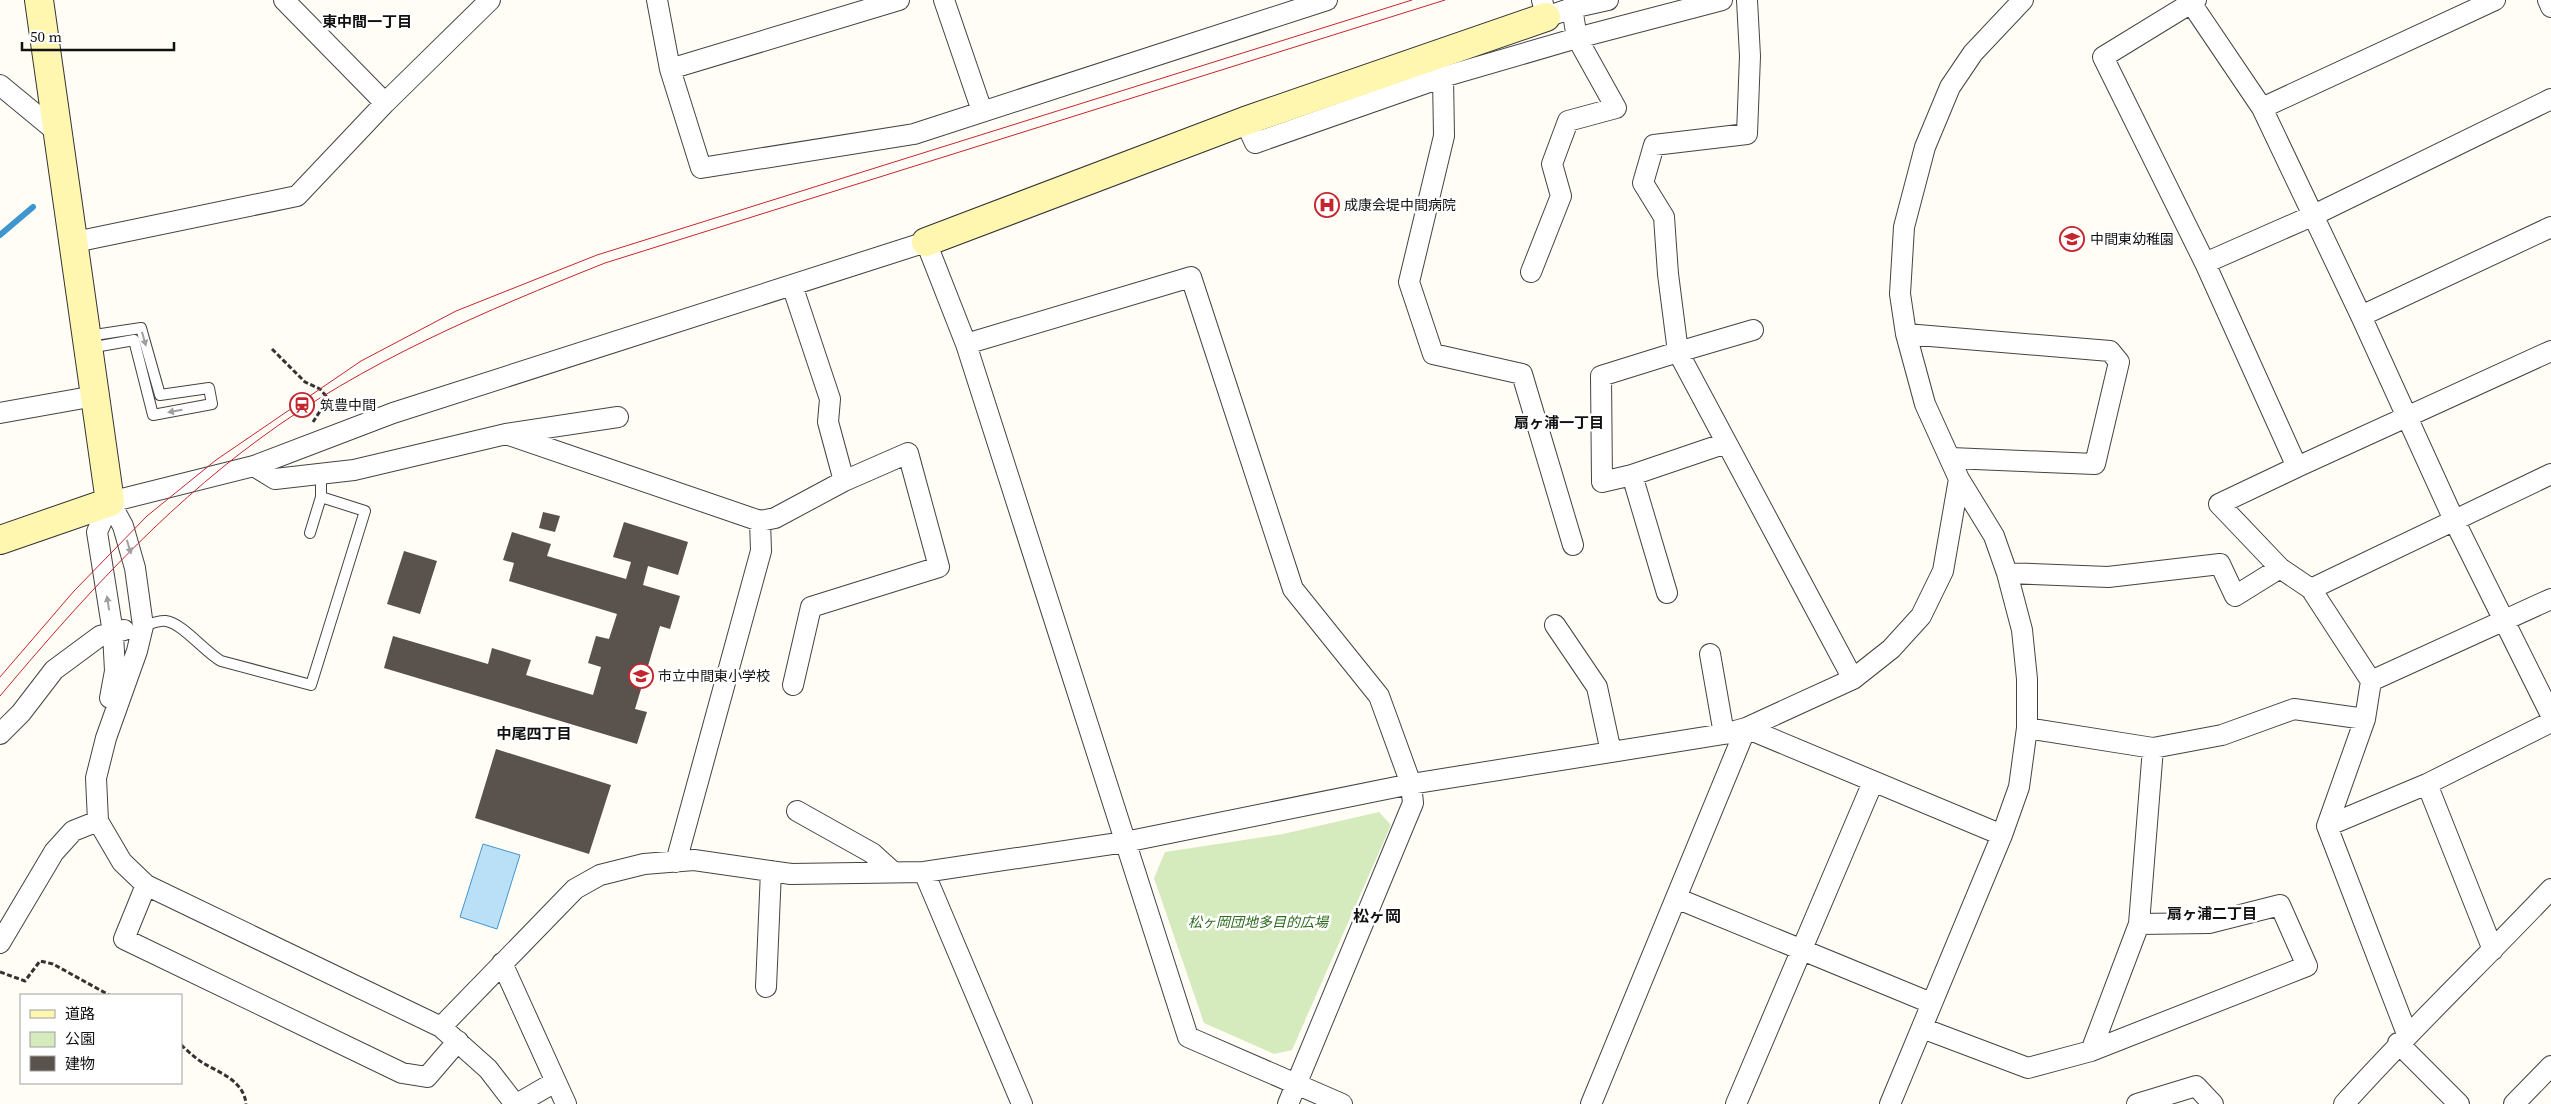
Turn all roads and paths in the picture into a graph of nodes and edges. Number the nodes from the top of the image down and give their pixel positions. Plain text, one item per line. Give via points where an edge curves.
1 (39, 0) edge
2 (490, 0) edge
3 (657, 0) edge
4 (899, 0) edge
5 (944, 0) edge
6 (1327, 0) edge
7 (1608, 0) edge
8 (1722, 0) edge
9 (1747, 0) edge
10 (2023, 0) edge
11 (2495, 0) edge
12 (2548, 0) edge
13 (2192, 1) edge
14 (290, 2) edge
15 (2551, 7) edge
16 (1572, 8) junction
17 (1544, 9) edge
18 (1577, 38) junction
19 (670, 69) junction
20 (1443, 77) junction
21 (0, 85) edge
22 (2551, 99) edge
23 (385, 103) junction
24 (2262, 108) junction
25 (982, 111) junction
26 (1245, 121) junction
27 (57, 132) junction
28 (2312, 216) junction
29 (2551, 227) edge
30 (75, 242) junction
31 (926, 242) junction
32 (2205, 263) junction
33 (1531, 272) dead end
34 (792, 285) junction
35 (2361, 316) junction
36 (1753, 330) dead end
37 (1906, 334) junction
38 (88, 342) junction
39 (966, 344) junction
40 (272, 349) dead end
41 (2551, 351) edge
42 (1678, 352) junction
43 (95, 396) junction
44 (0, 413) edge
45 (618, 416) dead end
46 (2406, 417) junction
47 (312, 424) dead end
48 (506, 434) junction
49 (1726, 443) junction
50 (1951, 458) junction
51 (254, 466) junction
52 (2297, 467) junction
53 (321, 474) junction
54 (2551, 474) edge
55 (1632, 475) junction
56 (1959, 479) junction
57 (844, 481) junction
58 (321, 497) junction
59 (110, 502) junction
60 (760, 520) junction
61 (2454, 520) junction
62 (310, 533) dead end
63 (0, 540) edge
64 (1573, 545) dead end
65 (2280, 568) junction
66 (2007, 573) junction
67 (2311, 589) junction
68 (1667, 593) dead end
69 (2551, 599) edge
70 (2505, 620) junction
71 (1555, 625) dead end
72 (143, 626) junction
73 (113, 633) junction
74 (1710, 654) dead end
75 (1853, 679) junction
76 (2371, 682) junction
77 (793, 685) dead end
78 (2551, 716) edge
79 (2365, 719) junction
80 (2551, 722) edge
81 (1746, 728) junction
82 (2027, 728) junction
83 (0, 734) edge
84 (1724, 734) junction
85 (106, 738) junction
86 (2153, 748) junction
87 (1610, 752) junction
88 (1872, 782) junction
89 (1411, 784) junction
90 (2427, 784) junction
91 (797, 811) dead end
92 (98, 821) junction
93 (2327, 826) junction
94 (2002, 835) junction
95 (1125, 842) junction
96 (676, 862) junction
97 (771, 871) junction
98 (893, 872) junction
99 (924, 872) junction
100 (146, 885) junction
101 (2551, 889) edge
102 (1676, 898) junction
103 (2139, 924) junction
104 (0, 943) edge
105 (2493, 950) junction
106 (1802, 952) junction
107 (502, 963) junction
108 (0, 972) edge
109 (766, 987) dead end
110 (107, 994) edge
111 (1931, 1003) junction
112 (440, 1027) junction
113 (1922, 1028) junction
114 (2403, 1039) junction
115 (458, 1042) junction
116 (182, 1046) edge
117 (2091, 1051) junction
118 (2551, 1066) edge
119 (555, 1082) junction
120 (1297, 1083) junction
121 (246, 1104) edge
122 (516, 1104) edge
123 (566, 1104) edge
124 (1022, 1104) edge
125 (1288, 1104) edge
126 (1342, 1104) edge
127 (1590, 1104) edge
128 (1736, 1104) edge
129 (1890, 1104) edge
130 (2136, 1104) edge
131 (2213, 1104) edge
132 (2344, 1104) edge
133 (2459, 1104) edge
134 (2514, 1104) edge

1 - 27 street
2 - 23 street
3 - 19 street
4 - 19 street
5 - 25 street
6 - 25 street
7 - 16 street
8 - 18 street
9 - 42 street via 1750,64 1747,134 1654,145 1643,183 1664,217
10 - 37 street via 1968,60 1950,87 1925,147 1904,228 1900,294
11 - 24 street
12 - 15 street
13 - 24 street
13 - 32 street via 2103,57
14 - 23 street
16 - 17 street
16 - 18 street
17 - 26 street
18 - 20 street
18 - 33 street via 1616,108 1568,121 1552,164 1561,196
19 - 25 street via 701,168 914,134
20 - 26 street via 1255,143
20 - 64 street via 1444,136 1409,282 1432,354 1522,374
21 - 27 street
22 - 28 street
23 - 30 street via 297,196
24 - 28 street
26 - 31 street
27 - 30 street
28 - 32 street
28 - 35 street
29 - 35 street
30 - 38 street
31 - 34 street
31 - 39 street
32 - 52 street
34 - 51 street via 393,413
34 - 57 street via 830,399 828,422
35 - 46 street
36 - 42 street
37 - 50 street via 1925,404
37 - 50 street via 2110,351 2119,362 2095,464
38 -> 38 lane via 141,328 160,395 209,388 212,404 153,415 134,340
38 - 43 street
39 - 89 street via 1191,277 1293,589 1378,696
39 - 95 street
40 - 47 path via 305,382 326,396 326,402
41 - 46 street
42 - 49 street
42 - 55 street via 1601,376 1602,482
43 - 44 street
43 - 59 street
45 - 48 street
46 - 52 street
46 - 61 street
48 - 53 street via 354,470
48 - 60 street
49 - 55 street
49 - 75 street
50 - 56 street
51 - 53 street via 275,479
51 - 59 street
52 - 65 street via 2219,504
53 - 58 lane
54 - 61 street
55 - 68 street
56 - 66 street via 1994,536
56 - 75 street via 1943,571 1921,616 1891,649
57 - 60 street via 775,518
57 - 77 street via 908,453 940,567 810,607
58 - 62 lane
58 - 72 lane via 365,511 312,685 221,661 178,626 166,621
59 - 63 street
59 -> 72 street via 123,526 136,568
73 -> 59 street via 97,532
60 - 96 street via 761,551
61 - 67 street
61 - 70 street
65 - 66 street via 2236,596 2220,564 2108,577
65 - 67 street
66 - 82 street via 2022,630
67 - 76 street
69 - 70 street
70 - 76 street
70 - 78 street
71 - 87 street via 1598,687
72 - 73 street
72 - 85 street via 138,650
73 - 83 street via 100,636 54,670
73 - 85 street via 115,671
74 - 84 street
75 - 81 street
76 - 79 street
79 - 86 street via 2294,709 2222,735
79 - 93 street
80 - 90 street
81 - 84 street
81 - 88 street
81 - 102 street
82 - 86 street
82 - 94 street via 2019,787
84 - 87 street
85 - 92 street via 96,778
86 - 103 street
87 - 89 street
88 - 94 street
88 - 106 street
89 - 95 street
89 - 120 street via 1413,803
90 - 93 street
90 - 105 street
91 - 98 street via 872,853
92 - 100 street via 122,862
92 - 104 street via 73,831 54,852
93 - 114 street
94 - 111 street
95 - 99 street
95 - 120 street via 1188,1037
96 - 97 street via 694,860
96 - 107 street via 644,864 600,875 575,889
97 - 98 street via 791,874
97 - 109 street
98 - 99 street
99 - 124 street
100 - 112 street
100 - 115 street via 124,939 402,1073 427,1077
101 - 105 street
102 - 106 street
102 - 127 street
103 - 117 street
103 - 117 street via 2209,923 2280,905 2307,966
105 - 114 street
106 - 111 street
106 - 128 street
107 - 112 street
107 - 119 street
108 - 110 path via 24,981 40,961 54,964
111 - 113 street
112 - 115 street
113 - 117 street via 2028,1068
113 - 129 street
114 - 132 street
114 - 133 street
115 - 122 street via 488,1069
116 - 121 path via 201,1062 232,1078
118 - 134 street
119 - 122 street
119 - 123 street
120 - 125 street
120 - 126 street
130 - 131 street via 2196,1086

